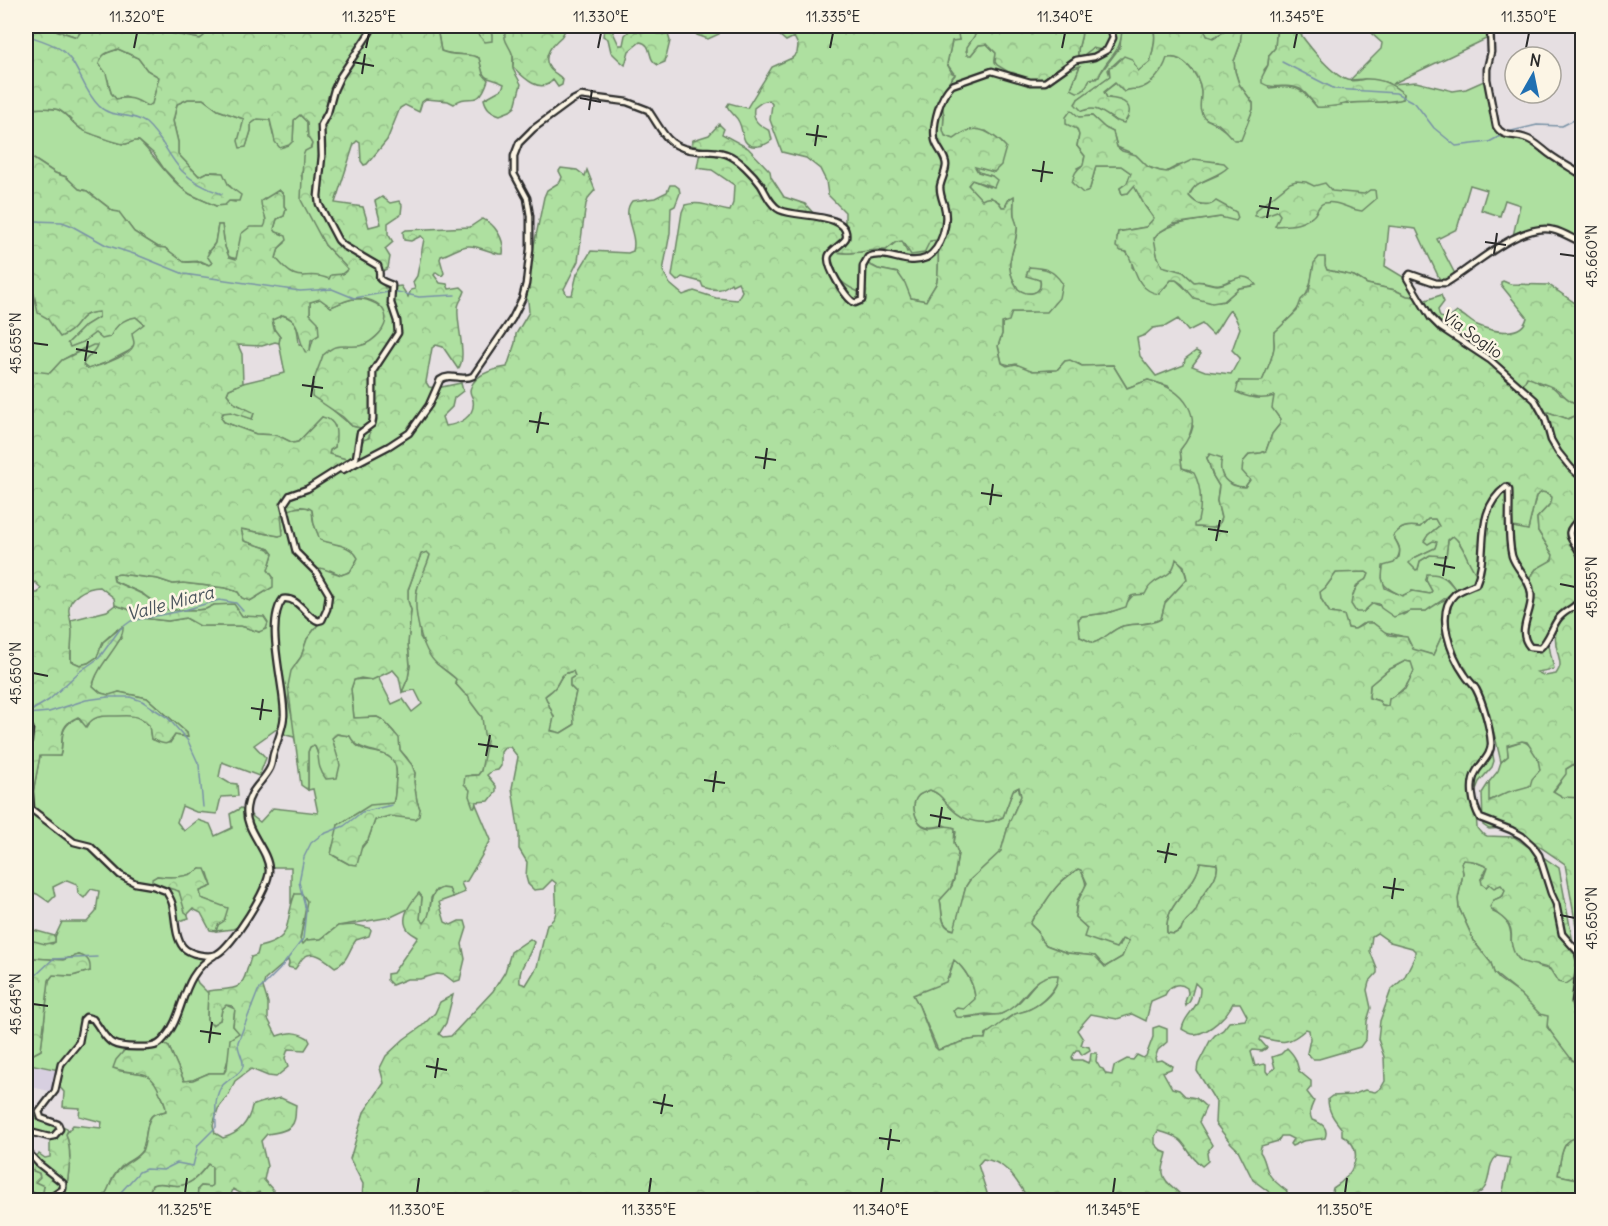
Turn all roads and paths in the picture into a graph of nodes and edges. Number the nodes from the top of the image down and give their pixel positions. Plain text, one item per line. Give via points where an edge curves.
1 (372, 26) edge
2 (1110, 26) edge
3 (1490, 26) edge
4 (1582, 175) edge
5 (1582, 243) edge
6 (340, 469) junction
7 (1582, 478) edge
8 (1582, 517) edge
9 (1582, 558) edge
10 (1582, 591) edge
11 (26, 728) edge
12 (215, 955) junction
13 (1582, 1040) edge
14 (26, 1131) edge
15 (26, 1150) edge
16 (47, 1200) edge

1 - 6 street via 340,77 321,125 318,196 338,240 378,266 380,281 392,285 391,303 398,333 373,371 372,424 360,433 356,458
2 - 6 street via 1113,38 1107,50 1076,60 1045,82 1030,82 992,71 947,89 936,117 934,139 946,166 940,188 945,207 940,243 923,259 908,261 879,255 868,258 863,266 862,300 855,303 845,295 828,259 846,238 847,231 841,224 777,208 737,160 726,154 677,147 644,108 588,96 574,99 529,132 515,151 514,174 529,205 530,249 524,291 508,326 473,376 448,376 440,380 429,405 404,438
3 - 4 street via 1491,52 1486,69 1499,131 1505,136 1535,142
5 - 7 street, Via Soglio via 1542,229 1496,247 1446,283 1410,274 1407,278 1440,327 1490,360 1535,400 1558,452
6 - 12 street via 285,501 296,552 316,572 329,600 318,621 293,600 286,598 281,602 276,662 284,713 271,767 256,785 246,809 269,877 240,929
8 - 9 street via 1569,532
10 - 13 street via 1581,600 1558,619 1546,643 1540,648 1530,647 1524,625 1532,594 1512,556 1506,487 1488,511 1479,577 1476,584 1451,600 1446,633 1450,651 1476,689 1491,742 1488,756 1474,776 1475,809 1480,818 1522,836 1539,855 1562,934 1578,952 1575,993
11 - 12 street via 30,728 27,758 31,809 74,842 90,846 120,875 166,891 182,946 190,953
12 - 14 street via 194,974 162,1042 151,1047 116,1047 93,1018 86,1017 79,1042 61,1064 55,1091 39,1112 41,1118 58,1124 60,1129 49,1137
15 - 16 street via 63,1183 63,1189

